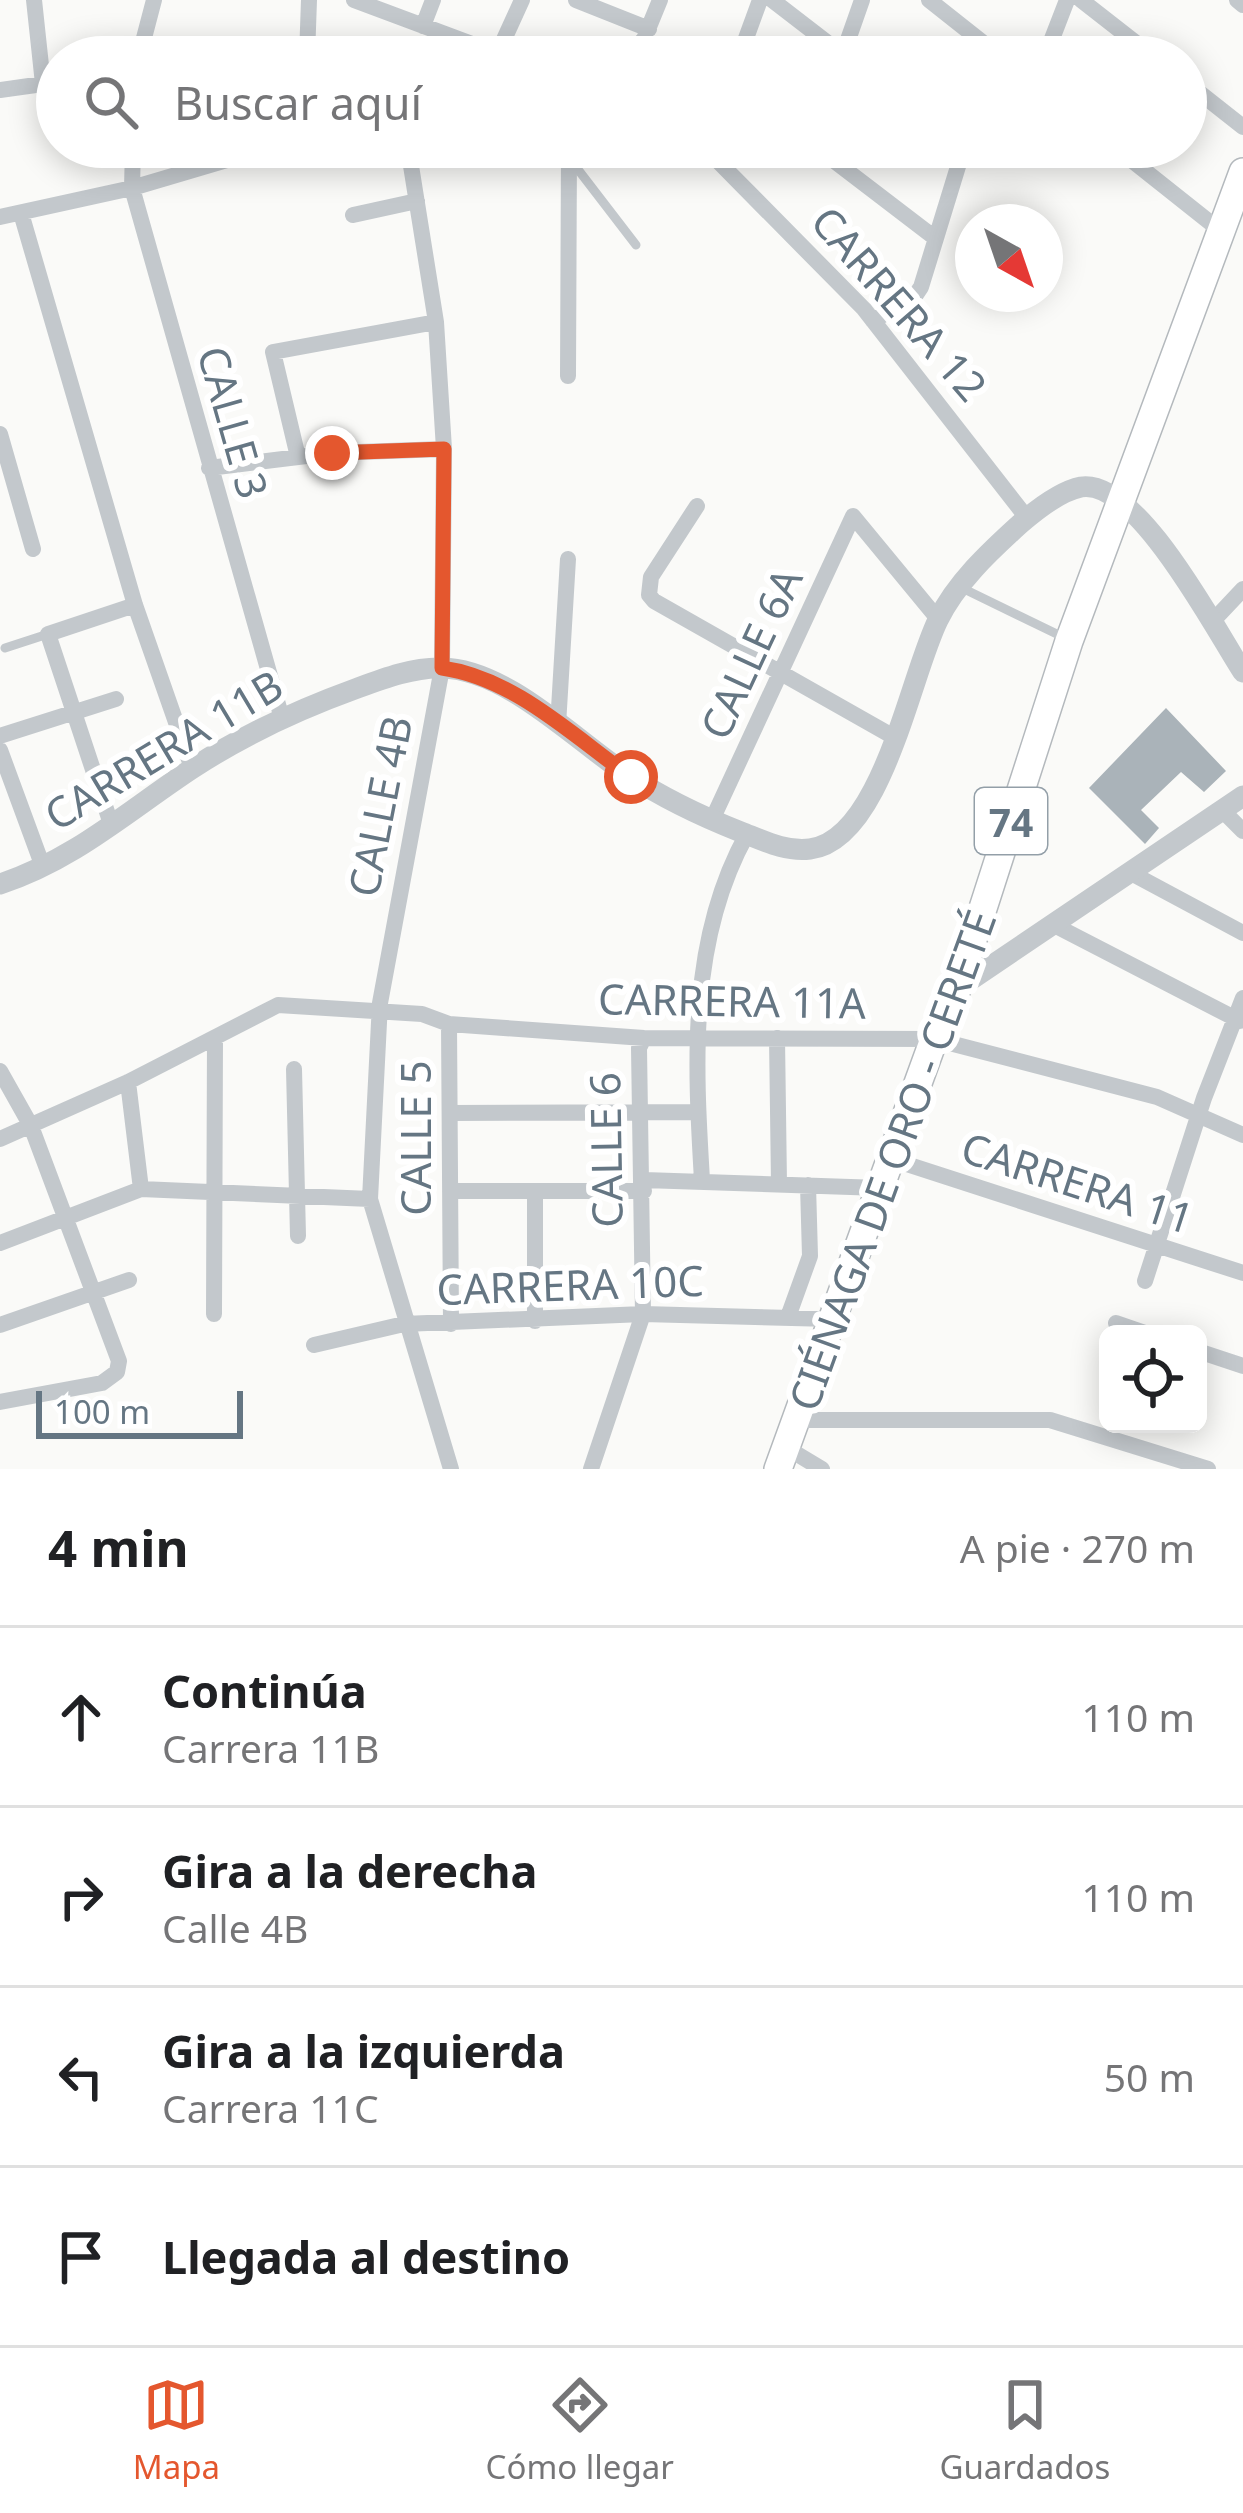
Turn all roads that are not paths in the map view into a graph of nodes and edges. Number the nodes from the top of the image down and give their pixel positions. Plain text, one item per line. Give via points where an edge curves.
1 (34, 0) edge
2 (154, 0) edge
3 (309, 0) edge
4 (354, 0) edge
5 (433, 0) edge
6 (522, 0) edge
7 (576, 0) edge
8 (660, 0) edge
9 (760, 0) edge
10 (772, 0) edge
11 (862, 0) edge
12 (929, 0) edge
13 (1067, 0) edge
14 (1081, 0) edge
15 (423, 26) junction
16 (649, 29) junction
17 (445, 34) joint
18 (41, 36) edge
19 (145, 36) edge
20 (308, 36) edge
21 (450, 36) edge
22 (505, 36) edge
23 (644, 36) edge
24 (749, 36) edge
25 (818, 36) edge
26 (850, 36) edge
27 (974, 36) edge
28 (1053, 36) edge
29 (1127, 36) edge
30 (36, 85) edge
31 (0, 90) edge
32 (1207, 99) edge
33 (1243, 127) edge
34 (132, 168) edge
35 (200, 168) edge
36 (412, 168) edge
37 (569, 168) edge
38 (580, 168) edge
39 (724, 168) edge
40 (843, 168) edge
41 (957, 168) edge
42 (1141, 168) edge
43 (1243, 172) edge
44 (132, 188) junction
45 (418, 201) junction
46 (21, 213) junction
47 (352, 215) dead end
48 (0, 218) edge
49 (1222, 232) junction
50 (934, 238) junction
51 (636, 245) dead end
52 (873, 321) junction
53 (436, 322) junction
54 (568, 376) dead end
55 (0, 434) edge
56 (444, 449) junction
57 (298, 457) junction
58 (209, 469) junction
59 (1120, 502) junction
60 (697, 506) dead end
61 (1027, 518) junction
62 (33, 549) dead end
63 (568, 559) dead end
64 (960, 587) junction
65 (1243, 589) edge
66 (135, 605) junction
67 (938, 619) junction
68 (1210, 623) junction
69 (48, 634) junction
70 (1069, 640) junction
71 (5, 648) dead end
72 (442, 668) junction
73 (782, 670) junction
74 (1243, 672) edge
75 (116, 700) dead end
76 (74, 712) junction
77 (281, 715) junction
78 (558, 724) junction
79 (0, 736) edge
80 (894, 737) junction
81 (0, 750) edge
82 (193, 768) junction
83 (1243, 796) edge
84 (1222, 810) junction
85 (712, 820) junction
86 (112, 827) junction
87 (1243, 831) edge
88 (746, 834) junction
89 (43, 867) junction
90 (1130, 873) junction
91 (0, 884) edge
92 (1054, 926) junction
93 (1243, 933) edge
94 (957, 988) junction
95 (1243, 998) edge
96 (380, 1010) junction
97 (1239, 1021) edge
98 (449, 1024) junction
99 (215, 1038) junction
100 (644, 1038) junction
101 (777, 1038) junction
102 (701, 1039) junction
103 (934, 1040) junction
104 (294, 1069) dead end
105 (0, 1071) edge
106 (128, 1082) junction
107 (641, 1112) junction
108 (698, 1112) junction
109 (450, 1113) junction
110 (1198, 1116) junction
111 (32, 1126) junction
112 (1243, 1135) edge
113 (0, 1139) edge
114 (890, 1159) junction
115 (702, 1180) junction
116 (778, 1184) junction
117 (644, 1185) junction
118 (808, 1185) junction
119 (880, 1188) junction
120 (141, 1190) junction
121 (450, 1190) junction
122 (536, 1191) junction
123 (215, 1192) junction
124 (296, 1196) junction
125 (370, 1199) junction
126 (67, 1218) junction
127 (298, 1237) dead end
128 (0, 1243) edge
129 (1157, 1245) junction
130 (1243, 1273) edge
131 (129, 1280) dead end
132 (1145, 1281) dead end
133 (94, 1294) junction
134 (214, 1314) dead end
135 (643, 1315) junction
136 (788, 1317) junction
137 (832, 1319) junction
138 (535, 1321) junction
139 (1116, 1323) dead end
140 (404, 1324) junction
141 (451, 1324) junction
142 (0, 1325) edge
143 (1122, 1325) edge
144 (314, 1345) dead end
145 (1207, 1354) edge
146 (1243, 1366) edge
147 (0, 1402) edge
148 (797, 1420) junction
149 (782, 1458) edge
150 (451, 1469) edge
151 (591, 1469) edge
152 (822, 1469) edge
153 (1208, 1469) edge

1 - 18 street
2 - 19 street
3 - 20 street
4 - 15 street
5 - 15 street
6 - 22 street
7 - 16 street
8 - 16 street
9 - 24 street
10 - 25 street
11 - 26 street
12 - 27 street
13 - 28 street
14 - 29 street
15 - 17 street
16 - 23 street
17 - 21 street
30 - 31 street
32 - 33 street
34 - 44 street, CALLE 3
35 - 44 street
36 - 45 street, CALLE 4B
37 - 54 street
38 - 51 lane
39 - 52 street, CARRERA 12
40 - 50 street
41 - 50 street
42 - 49 street
43 - 49 highway, CIÉNAGA DE ORO - CERETÉ / 74
44 - 46 street
44 - 58 street, CALLE 3
45 - 47 street
45 - 53 street, CALLE 4B
46 - 48 street
46 - 66 street
49 - 59 highway, CIÉNAGA DE ORO - CERETÉ / 74
50 - 52 street via 915,296
52 - 61 street, CARRERA 12
53 - 56 street, CALLE 4B
53 - 57 street via 273,352
55 - 62 street
56 - 57 street
56 - 72 street, CALLE 4B
57 - 58 street
58 - 77 street, CALLE 3
59 - 61 street, CARRERA 11B via 1082,487
59 - 68 street via 1151,532
59 - 70 highway, CIÉNAGA DE ORO - CERETÉ / 74
60 - 73 street via 651,577 649,595
61 - 64 street, CARRERA 11B
63 - 78 street
64 - 67 street, CARRERA 11B
64 - 70 lane
65 - 68 street
66 - 69 street
66 - 82 street
67 - 73 street, CALLE 6A via 853,516
67 - 80 street, CARRERA 11B
68 - 74 street
69 - 71 lane
69 - 76 street
70 - 94 highway, CIÉNAGA DE ORO - CERETÉ / 74
72 - 77 street, CARRERA 11B via 379,680
72 - 78 street, CARRERA 11B via 485,678
72 - 96 street, CALLE 4B
73 - 80 street
73 - 85 street, CALLE 6A
75 - 76 street
76 - 79 street
76 - 86 street
77 - 82 street, CARRERA 11B
78 - 85 street, CARRERA 11B via 631,777
80 - 88 street, CARRERA 11B via 873,790 837,839 788,849
81 - 89 street
82 - 86 street, CARRERA 11B
83 - 84 street
84 - 87 street
84 - 90 street
85 - 88 street, CARRERA 11B
86 - 89 street, CARRERA 11B
88 - 102 street via 710,922 699,983
89 - 91 street, CARRERA 11B
90 - 92 street
90 - 93 street
92 - 94 street
92 - 97 street
94 - 103 highway, CIÉNAGA DE ORO - CERETÉ / 74
95 - 97 street
96 - 98 street, CARRERA 11A
96 - 99 street, CARRERA 11A via 278,1004
96 - 125 street, CALLE 4B
97 - 110 street
98 - 100 street, CARRERA 11A
98 - 109 street, CALLE 5
99 - 106 street, CARRERA 11A
99 - 123 street
100 - 102 street, CARRERA 11A
100 - 107 street, CALLE 6
101 - 102 street, CARRERA 11A
101 - 103 street, CARRERA 11A
101 - 116 street
102 - 108 street
103 - 110 street, CARRERA 11A via 1157,1097
103 - 114 highway, CIÉNAGA DE ORO - CERETÉ / 74
104 - 124 street
105 - 111 street
106 - 111 street, CARRERA 11A
106 - 120 street
107 - 108 street
107 - 109 street
107 - 117 street, CALLE 6
108 - 115 street
109 - 121 street, CALLE 5
110 - 112 street, CARRERA 11A
110 - 129 street
111 - 113 street, CARRERA 11A
111 - 126 street
114 - 119 highway, CIÉNAGA DE ORO - CERETÉ / 74
114 - 129 street, CARRERA 11
115 - 116 street
115 - 117 street
116 - 118 street
117 - 122 street
117 - 135 street, CALLE 6
118 - 119 street
118 - 136 street via 809,1256
119 - 137 highway, CIÉNAGA DE ORO - CERETÉ / 74
120 - 123 street
120 - 126 street
121 - 122 street
121 - 141 street, CALLE 5
122 - 138 street
123 - 124 street
123 - 134 street
124 - 125 street
124 - 127 street
125 - 140 street, CALLE 4B
126 - 128 street
126 - 133 street
129 - 130 street, CARRERA 11
129 - 132 street
131 - 133 street
133 - 142 street
133 - 147 street via 117,1372 102,1383
135 - 136 street, CARRERA 10C
135 - 138 street, CARRERA 10C
135 - 151 street, CALLE 6
136 - 137 street, CARRERA 10C
137 - 148 highway, CIÉNAGA DE ORO - CERETÉ / 74
138 - 141 street, CARRERA 10C
139 - 143 street
140 - 141 street, CARRERA 10C
140 - 144 street, CARRERA 10C
140 - 150 street, CALLE 4B
145 - 146 street
148 - 149 highway, CIÉNAGA DE ORO - CERETÉ / 74
148 - 153 street via 1050,1420
149 - 152 street

